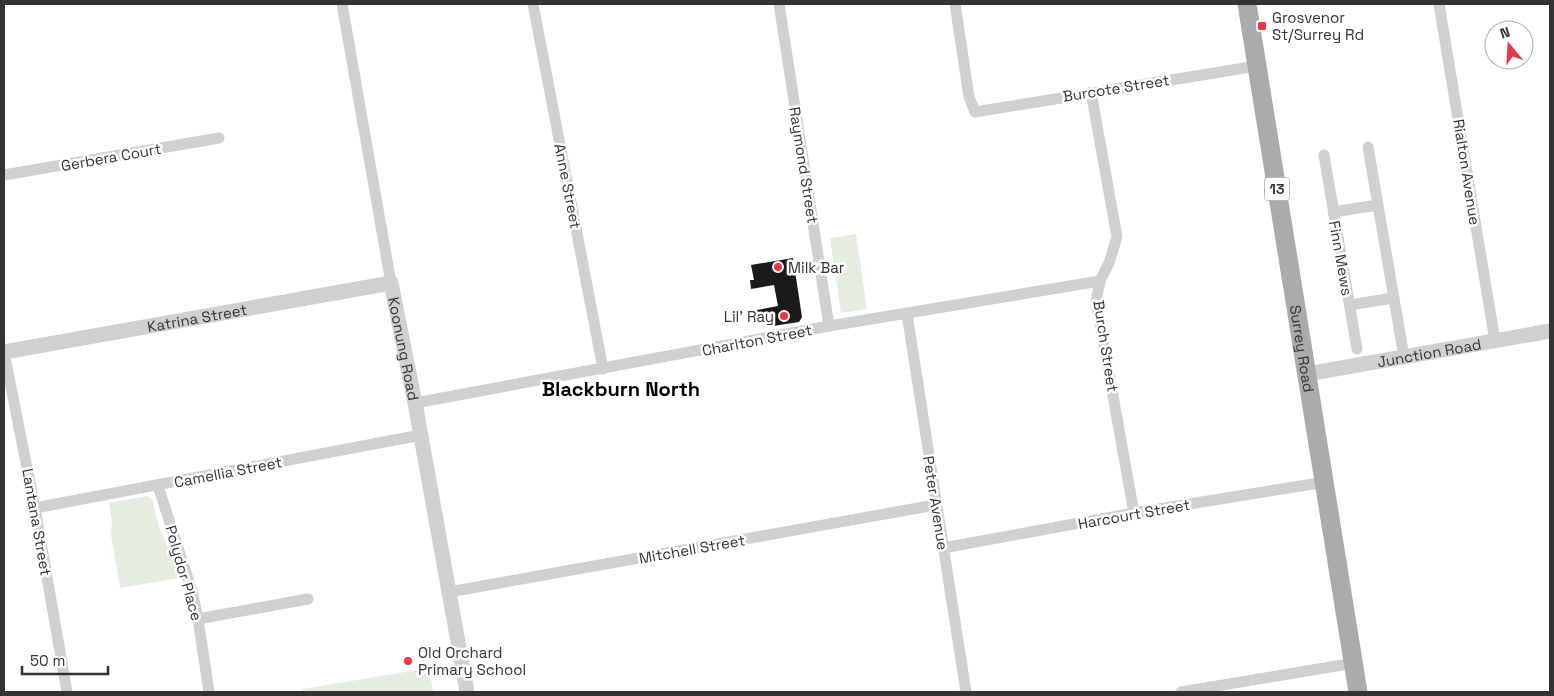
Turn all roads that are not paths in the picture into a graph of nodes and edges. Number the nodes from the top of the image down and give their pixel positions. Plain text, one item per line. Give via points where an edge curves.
1 (342, 4) edge
2 (533, 4) edge
3 (779, 4) edge
4 (954, 4) edge
5 (1248, 4) edge
6 (1439, 4) edge
7 (1257, 66) junction
8 (1091, 92) junction
9 (219, 138) dead end
10 (1368, 147) dead end
11 (1324, 155) dead end
12 (4, 175) edge
13 (1378, 205) junction
14 (1333, 212) junction
15 (1100, 281) junction
16 (391, 283) junction
17 (1393, 298) junction
18 (1350, 305) junction
19 (907, 314) junction
20 (829, 326) junction
21 (1550, 331) edge
22 (1495, 340) junction
23 (1357, 349) dead end
24 (4, 352) edge
25 (1404, 357) junction
26 (603, 369) junction
27 (1307, 374) junction
28 (415, 402) junction
29 (421, 435) junction
30 (1325, 482) junction
31 (158, 486) junction
32 (935, 505) junction
33 (35, 508) junction
34 (1134, 514) junction
35 (943, 548) junction
36 (449, 592) junction
37 (308, 599) dead end
38 (198, 618) junction
39 (1354, 663) junction
40 (67, 692) edge
41 (209, 692) edge
42 (467, 692) edge
43 (966, 692) edge
44 (1184, 692) edge
45 (1358, 692) edge

1 - 16 street, Koonung Road
2 - 26 street, Anne Street
3 - 20 street, Raymond Street
4 - 8 street, Burcote Street via 969,97 975,112
5 - 7 main road, Surrey Road / 13
6 - 22 street, Rialton Avenue
7 - 8 street, Burcote Street
7 - 27 main road, Surrey Road / 13
8 - 15 street, Burch Street via 1117,237
9 - 12 street, Gerbera Court
10 - 13 street
11 - 14 street, Finn Mews
13 - 14 street, Finn Mews
13 - 17 street
14 - 18 street, Finn Mews
15 - 19 street, Charlton Street
15 - 34 street, Burch Street via 1096,301
16 - 24 street, Katrina Street
16 - 28 street, Koonung Road
17 - 18 street, Finn Mews
17 - 25 street
18 - 23 street, Finn Mews
19 - 20 street, Charlton Street
19 - 32 street, Peter Avenue
20 - 26 street, Charlton Street
21 - 22 street, Junction Road
22 - 25 street, Junction Road
24 - 33 street, Lantana Street
25 - 27 street, Junction Road
26 - 28 street, Charlton Street
27 - 30 main road, Surrey Road / 13
28 - 29 street, Koonung Road
29 - 31 street, Camellia Street
29 - 36 street, Koonung Road
30 - 34 street, Harcourt Street
30 - 39 main road, Surrey Road / 13
31 - 33 street, Camellia Street
31 - 38 street, Polydor Place
32 - 35 street, Peter Avenue
32 - 36 street, Mitchell Street
33 - 40 street, Lantana Street
34 - 35 street, Harcourt Street
35 - 43 street, Peter Avenue
36 - 42 street, Koonung Road
37 - 38 street
38 - 41 street, Polydor Place
39 - 44 street
39 - 45 main road, Surrey Road / 13

